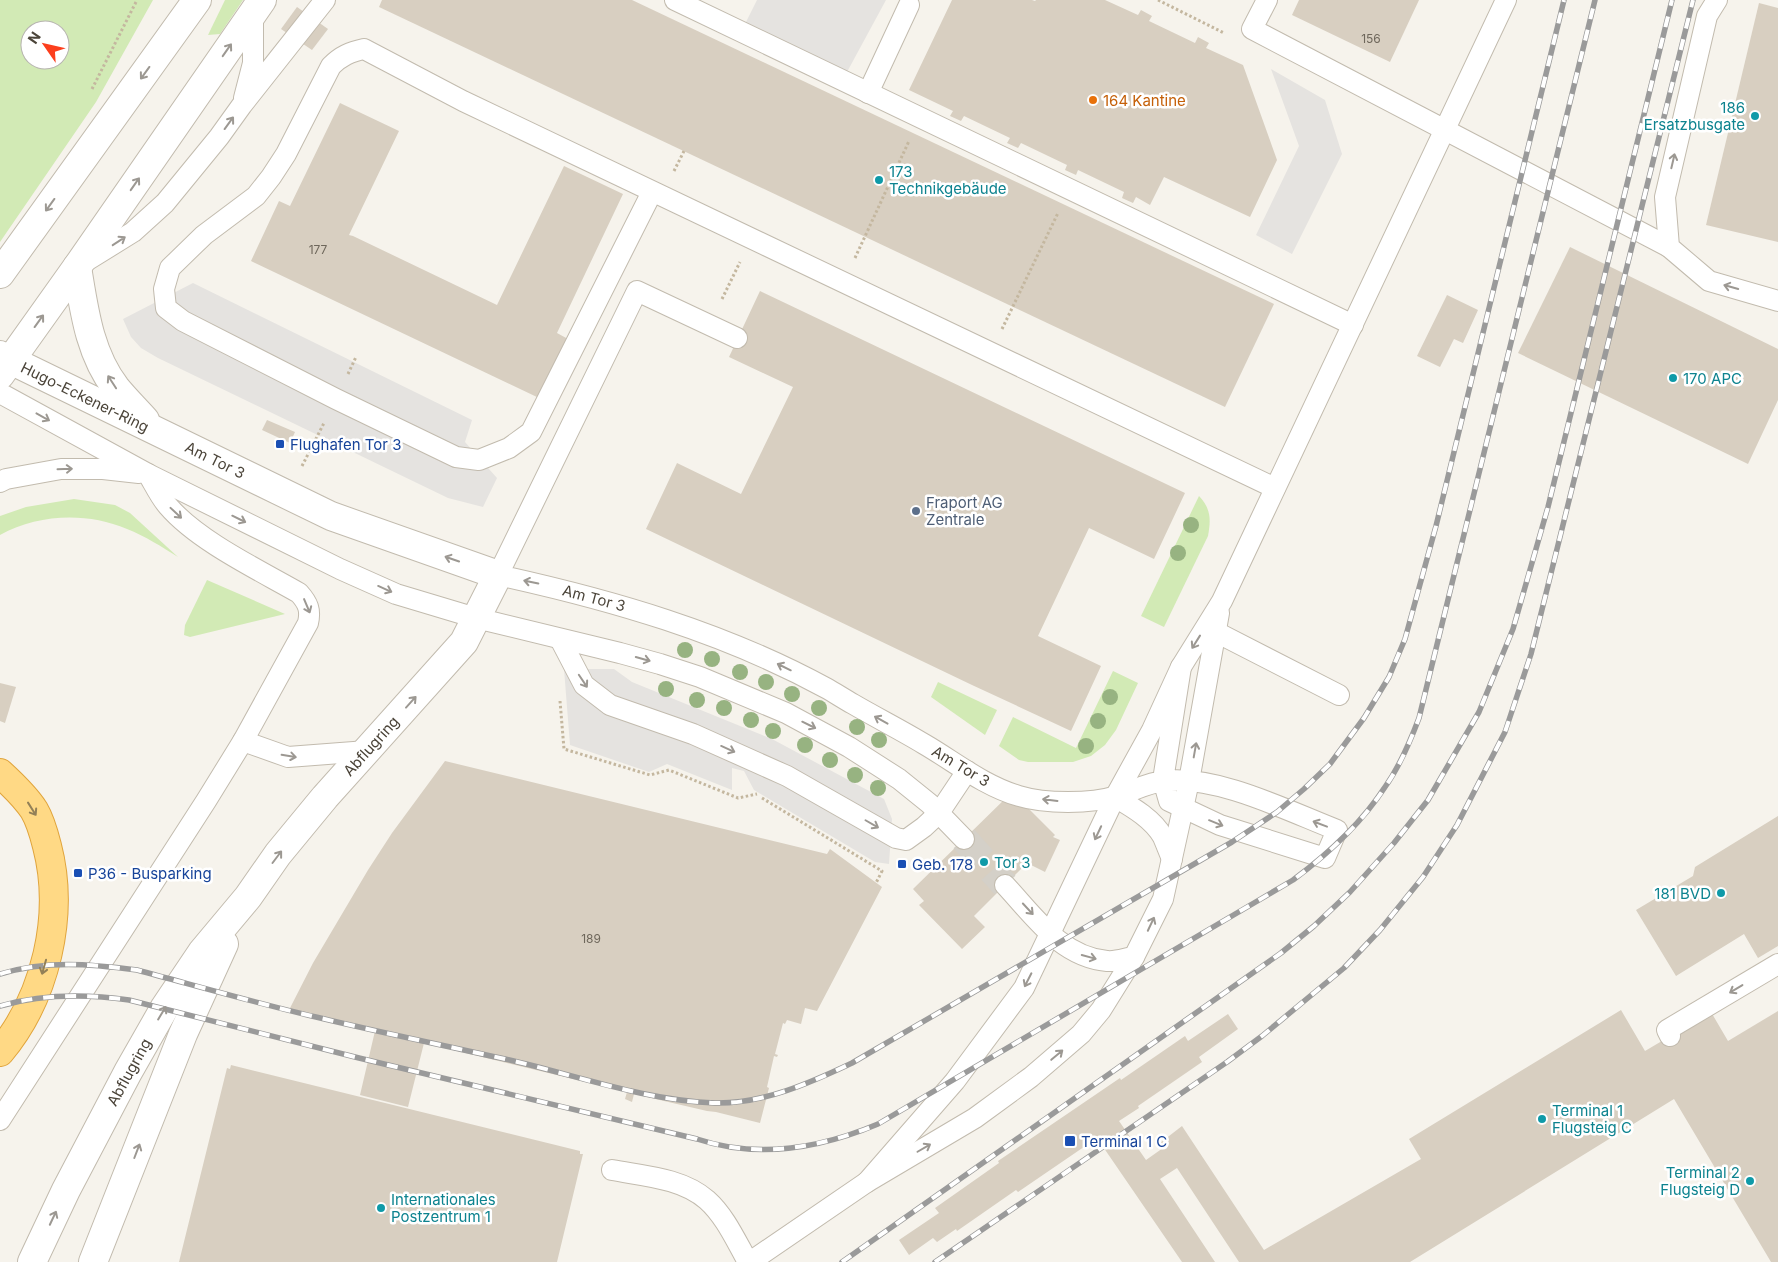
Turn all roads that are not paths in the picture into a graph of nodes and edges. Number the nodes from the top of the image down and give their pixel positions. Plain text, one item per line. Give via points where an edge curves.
1 (197, 0) edge
2 (325, 0) edge
3 (675, 0) edge
4 (1267, 0) edge
5 (1506, 0) edge
6 (1717, 0) edge
7 (909, 4) dead end
8 (258, 7) edge
9 (868, 93) junction
10 (242, 105) junction
11 (1446, 130) junction
12 (652, 192) junction
13 (1669, 247) junction
14 (77, 267) junction
15 (0, 274) edge
16 (1778, 301) edge
17 (1353, 325) junction
18 (737, 338) dead end
19 (3, 364) edge
20 (0, 394) edge
21 (154, 431) junction
22 (148, 474) junction
23 (0, 482) edge
24 (1275, 488) junction
25 (498, 575) junction
26 (1222, 601) junction
27 (476, 618) junction
28 (1216, 632) junction
29 (560, 638) junction
30 (1181, 667) junction
31 (1339, 696) dead end
32 (243, 741) junction
33 (367, 751) junction
34 (967, 771) junction
35 (0, 773) edge
36 (1163, 780) junction
37 (1189, 781) junction
38 (1115, 797) junction
39 (1184, 808) junction
40 (939, 813) junction
41 (964, 839) tunnel mouth
42 (1172, 859) junction
43 (1005, 884) tunnel mouth
44 (248, 897) junction
45 (1051, 934) junction
46 (1134, 957) junction
47 (1778, 964) edge
48 (1670, 1036) dead end
49 (0, 1052) edge
50 (0, 1120) edge
51 (612, 1170) dead end
52 (867, 1182) junction
53 (32, 1262) edge
54 (93, 1262) edge
55 (749, 1262) edge

1 -> 15 street
2 - 10 lane
3 - 9 lane
4 - 11 lane via 1252,29
5 - 11 lane
13 -> 6 lane via 1665,197 1707,16
7 - 9 lane
8 - 10 lane via 253,62
14 -> 8 street, Hugo-Eckener-Ring
9 - 17 lane
14 -> 10 lane via 149,219
11 - 13 lane
11 - 17 lane
12 - 12 lane via 531,432 509,448 479,460 456,457 353,407 183,321 166,308 164,289 170,268 204,235 256,196 286,154 331,66 353,51 364,49 463,101
12 - 24 lane
16 -> 13 lane via 1709,281
19 -> 14 street, Hugo-Eckener-Ring
21 -> 14 street, Hugo-Eckener-Ring via 116,387 97,356 86,320
17 - 24 lane
18 - 25 lane via 637,291
19 - 21 street, Hugo-Eckener-Ring
20 -> 22 lane
25 -> 21 street, Am Tor 3 via 330,516
23 -> 22 lane via 61,469
22 -> 27 lane via 388,590
22 -> 32 lane via 168,506 188,524 221,548 299,593 310,612 308,623
24 - 26 lane
25 - 27 street
34 -> 25 lane, Am Tor 3 via 828,689 743,648 656,615
26 - 28 lane
26 -> 30 lane
27 - 29 lane
33 -> 27 street, Abflugring via 464,642
28 - 31 lane
37 -> 28 lane
29 -> 40 lane via 700,677 801,721 881,766
29 -> 40 lane via 584,685 610,705 693,734 787,776 896,838 906,840
30 - 36 lane
30 - 38 lane via 1152,730
32 -> 33 lane via 288,757
32 - 50 lane
44 -> 33 street, Abflugring via 278,854
38 -> 34 lane, Am Tor 3 via 1067,802 1021,797
34 - 40 lane
35 -> 49 highway via 34,811 50,858 54,885 46,963 37,990
36 - 37 lane
36 - 38 lane, Am Tor 3
36 - 39 lane via 1169,801
37 - 39 lane
39 -> 37 lane via 1220,825 1325,858 1337,830 1226,787
38 - 42 lane via 1137,809 1162,835
38 -> 45 lane
39 - 42 lane
40 - 41 lane
46 -> 42 lane via 1162,899
43 -> 45 lane
53 -> 44 street, Abflugring via 123,1080 165,1007 202,952
54 -> 44 street, Abflugring via 183,1034
45 -> 46 lane via 1084,956 1108,961
45 -> 52 lane via 1024,988 988,1037 955,1081
52 -> 46 lane via 975,1118 1031,1077 1081,1034 1102,1010
47 -> 48 lane via 1667,1030
51 - 55 lane via 674,1182 708,1200
52 - 55 lane

